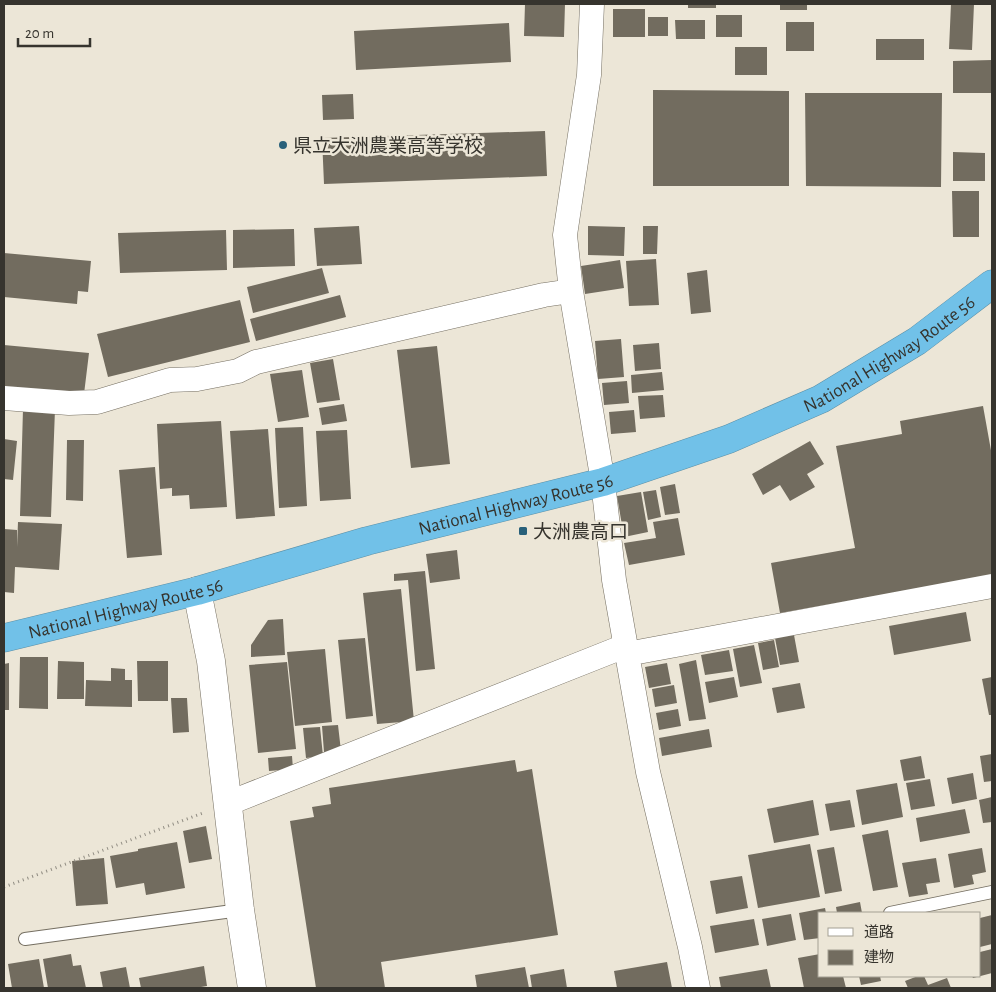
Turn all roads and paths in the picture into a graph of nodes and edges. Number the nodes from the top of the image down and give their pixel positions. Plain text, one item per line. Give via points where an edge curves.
1 (592, 4) edge
2 (992, 284) edge
3 (571, 291) junction
4 (4, 398) edge
5 (603, 482) junction
6 (992, 586) edge
7 (196, 591) junction
8 (4, 638) edge
9 (626, 650) junction
10 (229, 803) junction
11 (4, 887) edge
12 (992, 892) edge
13 (240, 910) junction
14 (895, 912) edge
15 (25, 939) dead end
16 (252, 988) edge
17 (698, 988) edge

1 - 3 street via 589,75 565,235
2 - 5 highway, National Highway Route 56 via 917,341 821,400 729,439
3 - 4 street via 256,362 238,371 197,379 170,380 97,402
3 - 5 street
5 - 7 highway, National Highway Route 56 via 367,541
5 - 9 street
6 - 9 street
7 - 8 highway, National Highway Route 56
7 - 10 street via 211,661
9 - 10 street
9 - 17 street via 648,772
10 - 11 path
10 - 13 street
12 - 14 lane
13 - 15 lane
13 - 16 street

